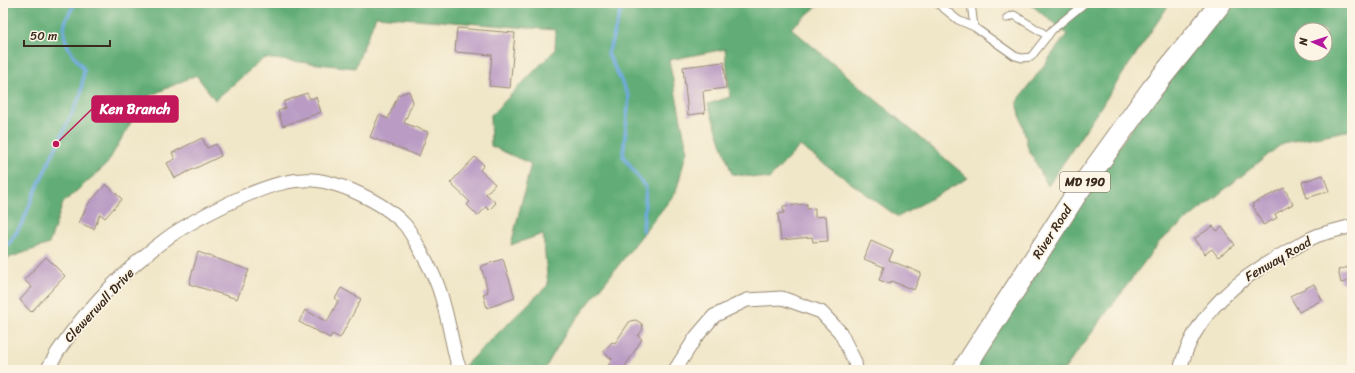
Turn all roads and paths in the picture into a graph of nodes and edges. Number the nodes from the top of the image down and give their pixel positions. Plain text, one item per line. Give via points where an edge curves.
1 (936, 3) edge
2 (970, 3) edge
3 (1085, 3) edge
4 (1221, 3) edge
5 (1007, 18) dead end
6 (974, 27) junction
7 (1048, 36) junction
8 (1352, 226) edge
9 (46, 370) edge
10 (461, 370) edge
11 (675, 370) edge
12 (856, 370) edge
13 (963, 370) edge
14 (1180, 370) edge

1 - 6 lane via 958,20
2 - 6 lane
3 - 7 lane
4 - 13 main road, River Road / MD 190 via 1152,89 1077,193
5 - 7 lane via 1014,15
6 - 7 lane via 1015,56 1022,58 1031,57
8 - 14 street, Fenway Road via 1321,234 1268,262 1237,283 1202,319
9 - 10 street, Clewerwall Drive via 90,310 122,277 166,239 211,211 271,185 304,180 327,183 358,193 384,207 406,226 428,264 439,290
11 - 12 street via 714,316 747,300 782,298 821,312 840,332 855,362

